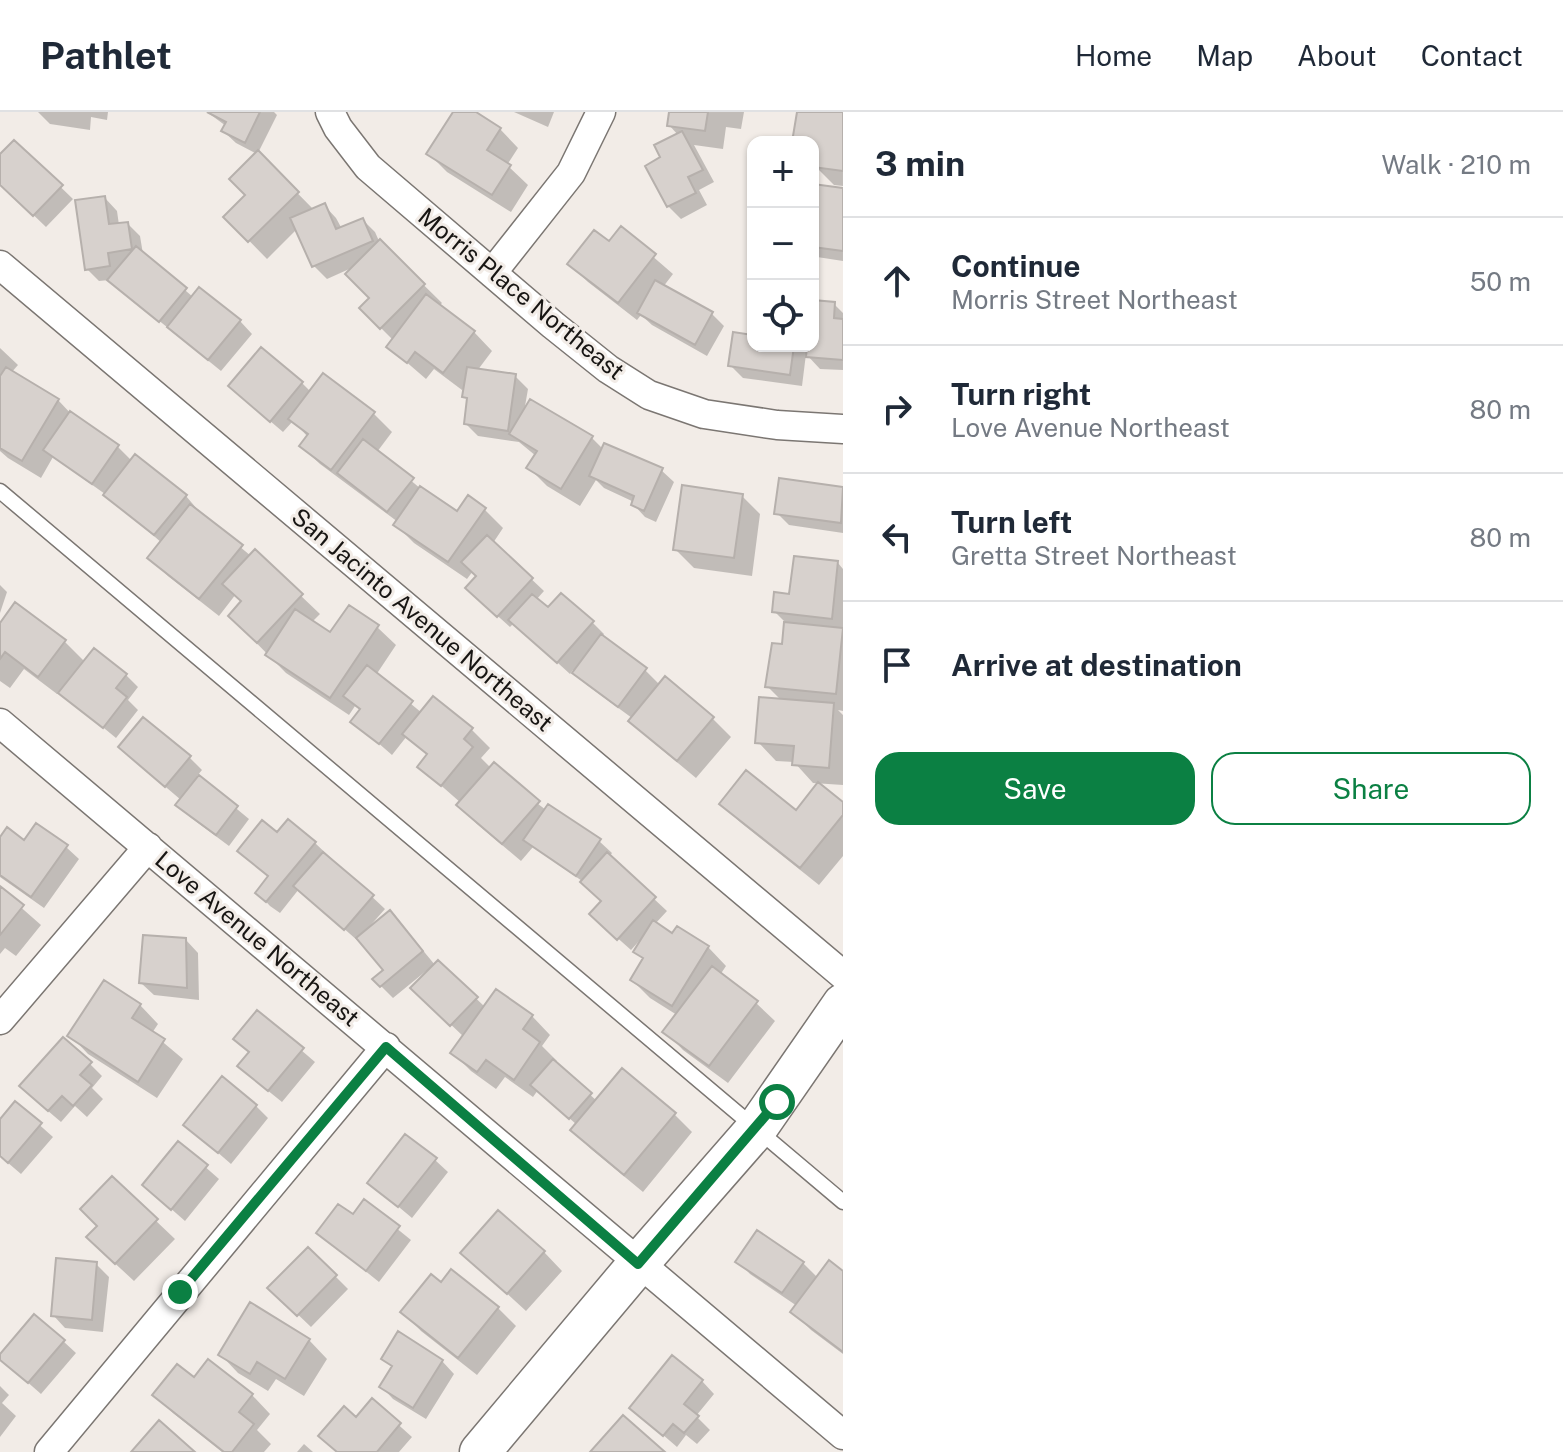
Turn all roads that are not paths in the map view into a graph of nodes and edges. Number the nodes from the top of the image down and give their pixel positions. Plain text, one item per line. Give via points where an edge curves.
1 (330, 112) edge
2 (601, 112) edge
3 (0, 265) edge
4 (492, 273) junction
5 (843, 429) edge
6 (0, 491) edge
7 (0, 723) edge
8 (148, 847) junction
9 (843, 975) edge
10 (843, 1004) edge
11 (0, 1020) edge
12 (386, 1047) junction
13 (757, 1128) junction
14 (843, 1202) edge
15 (638, 1264) junction
16 (843, 1435) edge
17 (49, 1452) edge
18 (480, 1452) edge

1 - 4 street, Morris Place Northeast via 368,167
2 - 4 street via 571,173
3 - 9 street, San Jacinto Avenue Northeast
4 - 5 street, Morris Place Northeast via 608,369 649,395 704,414
6 - 13 lane
7 - 8 street, Love Avenue Northeast
8 - 11 street
8 - 12 street, Love Avenue Northeast
10 - 13 street
12 - 15 street, Love Avenue Northeast
12 - 17 street
13 - 14 lane
13 - 15 street
15 - 16 street, Love Avenue Northeast
15 - 18 street

